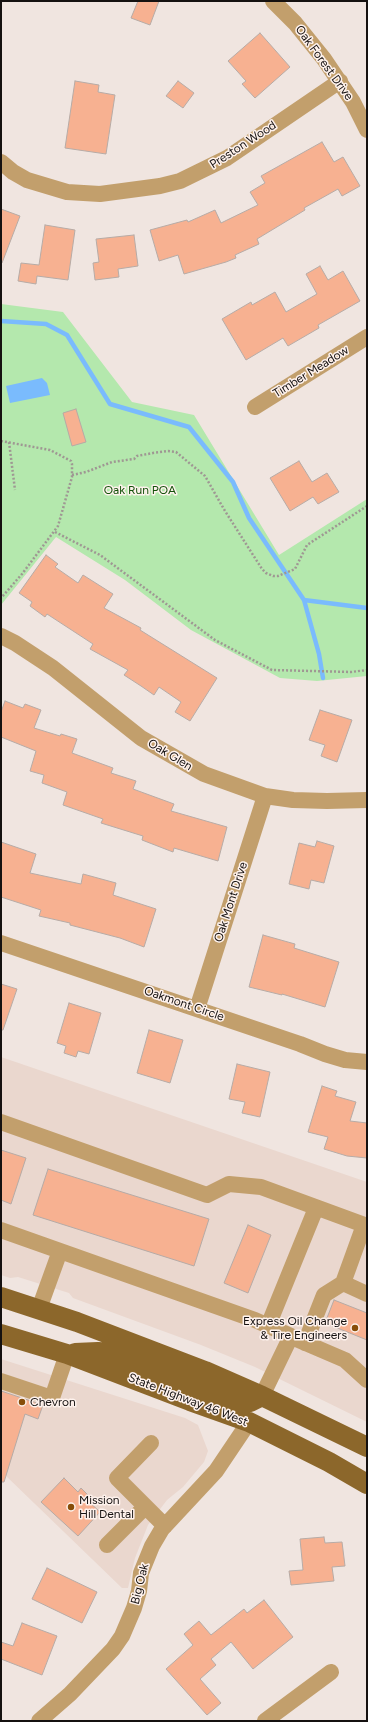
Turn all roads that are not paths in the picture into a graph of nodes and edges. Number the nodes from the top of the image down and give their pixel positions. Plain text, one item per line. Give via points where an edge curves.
1 (273, 1) edge
2 (340, 81) junction
3 (367, 130) edge
4 (1, 162) edge
5 (367, 337) edge
6 (255, 407) dead end
7 (1, 636) edge
8 (265, 796) junction
9 (367, 800) edge
10 (1, 943) edge
11 (197, 1009) junction
12 (367, 1062) edge
13 (1, 1122) edge
14 (316, 1208) junction
15 (366, 1226) edge
16 (1, 1230) edge
17 (60, 1251) junction
18 (343, 1283) junction
19 (367, 1294) edge
20 (1, 1297) edge
21 (39, 1309) junction
22 (268, 1326) junction
23 (1, 1334) edge
24 (291, 1336) junction
25 (305, 1343) junction
26 (67, 1354) junction
27 (367, 1380) edge
28 (1, 1381) edge
29 (262, 1396) junction
30 (249, 1422) junction
31 (152, 1443) dead end
32 (367, 1447) edge
33 (367, 1462) edge
34 (367, 1484) edge
35 (145, 1507) junction
36 (165, 1526) junction
37 (107, 1545) dead end
38 (331, 1672) dead end
39 (39, 1721) edge
40 (264, 1721) edge

1 - 2 street, Oak Forest Drive via 295,23
2 - 3 street, Oak Forest Drive
2 - 4 street, Preston Wood via 226,158 180,181 160,186 100,194 66,192 28,180
5 - 6 street, Timber Meadow
7 - 8 street, Oak Glen via 53,668 141,738 210,777
8 - 9 street, Oak Glen via 327,802
8 - 11 street, Oak Mont Drive
10 - 11 street, Oakmont Circle
11 - 12 street, Oakmont Circle via 345,1060
13 - 14 street via 208,1195 229,1184 261,1187
14 - 15 street
14 - 22 street
15 - 18 street
16 - 17 street
17 - 21 street
17 - 22 street
18 - 19 street
18 - 25 street via 324,1295
20 - 21 main road
21 - 29 main road via 142,1346
22 - 24 street
23 - 26 main road, State Highway 46 West
24 - 25 street
24 - 29 street
25 - 27 street via 346,1360
26 - 28 street via 52,1398
26 - 29 main road via 112,1353 235,1404 250,1402
26 - 30 main road, State Highway 46 West
29 - 32 main road
30 - 33 main road via 257,1412 266,1412
30 - 34 main road, State Highway 46 West
30 - 36 street, Big Oak via 216,1471
31 - 35 street via 117,1478
35 - 36 street
35 - 37 street
36 - 39 street, Big Oak via 146,1560 134,1608 122,1636 70,1694
38 - 40 street

